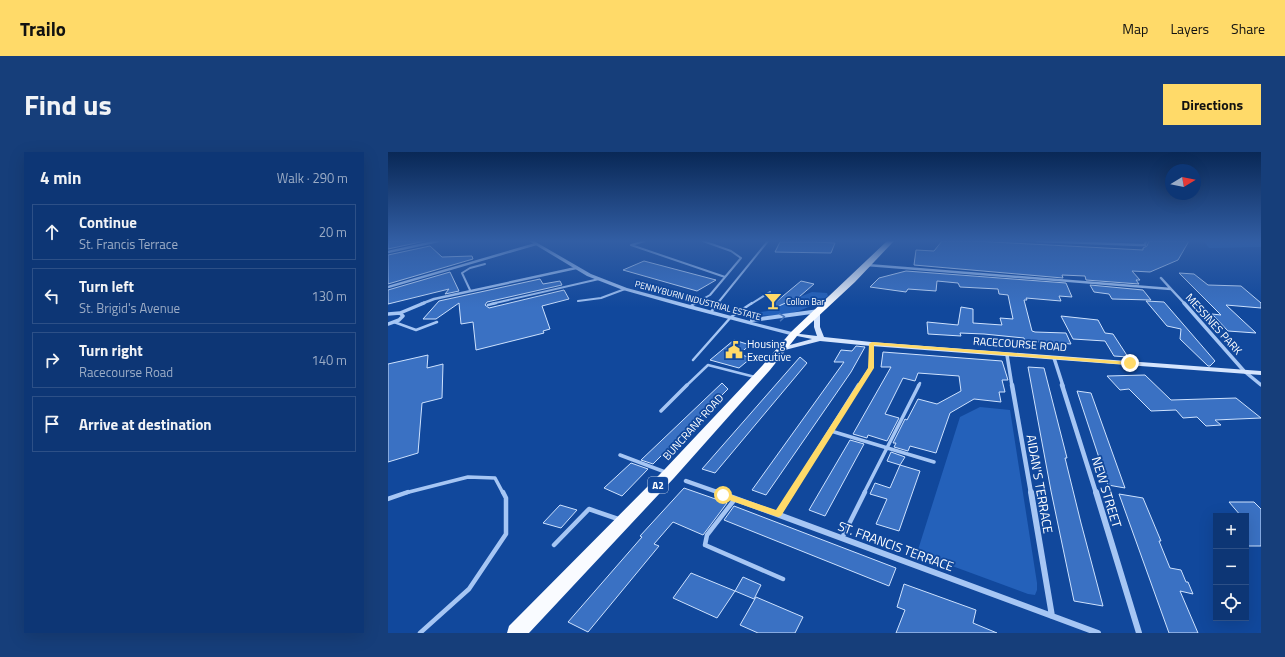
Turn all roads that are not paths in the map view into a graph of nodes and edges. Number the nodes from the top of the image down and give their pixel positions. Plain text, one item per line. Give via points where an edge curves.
1 (466, 263) edge
2 (568, 263) edge
3 (685, 263) edge
4 (736, 263) edge
5 (750, 263) edge
6 (486, 264) dead end
7 (867, 265) joint
8 (576, 268) junction
9 (725, 277) junction
10 (1161, 278) dead end
11 (598, 279) junction
12 (388, 287) edge
13 (625, 289) junction
14 (1171, 289) junction
15 (470, 290) junction
16 (770, 292) dead end
17 (578, 301) dead end
18 (488, 305) dead end
19 (690, 307) junction
20 (711, 312) junction
21 (818, 312) junction
22 (388, 314) edge
23 (400, 314) junction
24 (731, 317) junction
25 (745, 321) junction
26 (394, 322) junction
27 (437, 322) dead end
28 (388, 324) edge
29 (794, 334) junction
30 (822, 339) junction
31 (872, 344) junction
32 (781, 349) junction
33 (1007, 355) junction
34 (1054, 358) junction
35 (693, 360) dead end
36 (1244, 371) junction
37 (1261, 374) edge
38 (757, 377) junction
39 (920, 383) dead end
40 (1261, 385) edge
41 (661, 411) dead end
42 (831, 431) junction
43 (887, 448) junction
44 (620, 455) dead end
45 (934, 462) dead end
46 (669, 474) junction
47 (686, 480) dead end
48 (735, 499) junction
49 (388, 500) edge
50 (778, 514) junction
51 (624, 521) junction
52 (842, 538) junction
53 (554, 545) dead end
54 (783, 579) dead end
55 (1052, 616) junction
56 (420, 633) edge
57 (516, 633) edge
58 (1098, 633) edge
59 (1139, 633) edge

1 - 12 street, PENNYBURN INDUSTRIAL ESTATE
2 - 8 street, PENNYBURN INDUSTRIAL ESTATE
3 - 9 lane
4 - 9 lane
5 - 20 lane
6 - 15 lane via 462,273
7 - 14 street, MESSINES PARK
7 - 21 highway, BUNCRANA ROAD / A2
8 - 11 street, PENNYBURN INDUSTRIAL ESTATE
8 - 15 street
9 - 19 lane via 710,295
10 - 14 street, MESSINES PARK
11 - 13 street, PENNYBURN INDUSTRIAL ESTATE
11 - 18 lane
13 - 17 lane via 605,297
13 - 19 street, PENNYBURN INDUSTRIAL ESTATE
14 - 36 street, MESSINES PARK
15 - 23 street via 434,299
16 - 24 lane
19 - 20 street, PENNYBURN INDUSTRIAL ESTATE
20 - 24 street, PENNYBURN INDUSTRIAL ESTATE
25 -> 21 street
21 - 29 highway, BUNCRANA ROAD / A2
21 - 30 main road via 817,328
22 - 23 street
23 - 26 street via 403,314 402,318
24 - 25 street, PENNYBURN INDUSTRIAL ESTATE
24 - 35 lane
25 - 29 street, PENNYBURN INDUSTRIAL ESTATE
26 - 27 lane via 416,330
26 - 28 street
29 - 30 main road, RACECOURSE ROAD
29 - 32 highway, BUNCRANA ROAD / A2
30 - 31 main road, RACECOURSE ROAD
30 - 32 main road
31 - 33 main road, RACECOURSE ROAD
31 - 42 street via 871,368
32 - 38 highway, BUNCRANA ROAD / A2
33 - 34 main road, RACECOURSE ROAD
33 - 55 street, AIDAN'S TERRACE
34 - 36 main road, RACECOURSE ROAD
34 - 59 street, NEW STREET
36 - 37 main road, RACECOURSE ROAD
36 - 40 street
38 - 41 lane via 708,365
38 - 46 highway, BUNCRANA ROAD / A2
39 - 43 lane
42 - 43 lane
42 - 50 street
43 - 45 lane
43 - 52 lane
44 - 46 lane
46 - 51 highway, BUNCRANA ROAD / A2
47 - 48 street, ST. FRANCIS TERRACE
48 - 50 street, ST. FRANCIS TERRACE
48 - 54 lane via 707,535 705,545
49 - 56 lane via 412,491 468,477 495,478 506,498 506,534 469,589
50 - 52 street, ST. FRANCIS TERRACE
51 - 53 lane via 588,509
51 - 57 highway, BUNCRANA ROAD / A2
52 - 55 street, ST. FRANCIS TERRACE
55 - 58 street, ST. FRANCIS TERRACE

